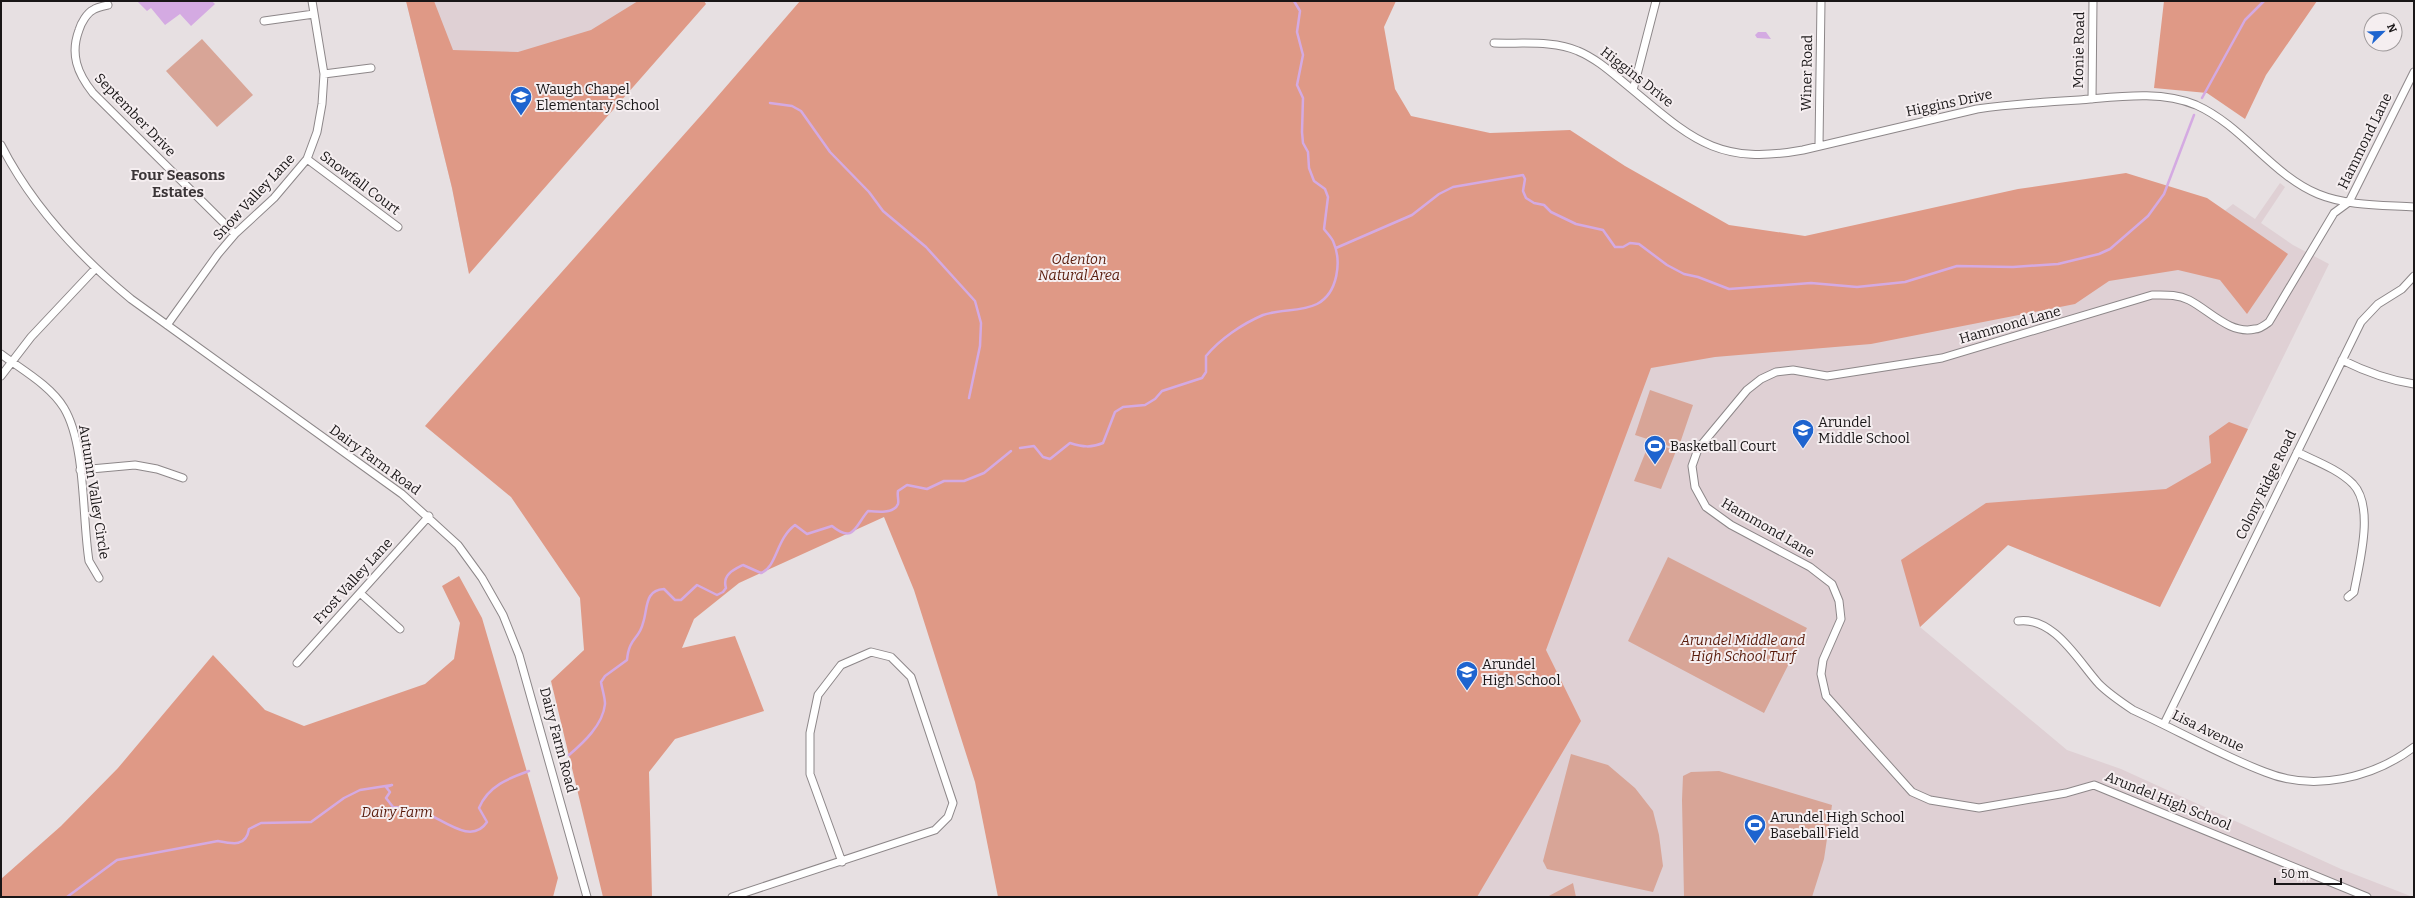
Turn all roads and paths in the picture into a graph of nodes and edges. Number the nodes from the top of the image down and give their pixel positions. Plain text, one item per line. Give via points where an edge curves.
1 (312, 1) edge
2 (1656, 1) edge
3 (1821, 1) edge
4 (2093, 1) edge
5 (108, 5) dead end
6 (314, 14) junction
7 (264, 21) dead end
8 (1494, 43) dead end
9 (371, 68) dead end
10 (2414, 72) edge
11 (324, 74) junction
12 (1633, 90) junction
13 (2092, 99) junction
14 (1, 145) edge
15 (1819, 145) junction
16 (307, 159) junction
17 (2349, 202) junction
18 (2414, 207) edge
19 (398, 227) dead end
20 (235, 234) junction
21 (95, 269) junction
22 (2414, 276) edge
23 (167, 325) junction
24 (1, 354) edge
25 (2342, 360) junction
26 (10, 361) junction
27 (1, 376) edge
28 (2414, 384) edge
29 (2297, 452) junction
30 (80, 470) junction
31 (183, 478) dead end
32 (429, 516) junction
33 (99, 578) dead end
34 (1832, 584) joint
35 (360, 593) junction
36 (2348, 597) dead end
37 (2018, 621) dead end
38 (400, 629) dead end
39 (297, 663) dead end
40 (2164, 724) junction
41 (2414, 747) edge
42 (842, 862) junction
43 (755, 894) edge
44 (587, 897) edge
45 (732, 897) edge
46 (2367, 897) edge

1 - 6 street, Snow Valley Lane
2 - 12 street
3 - 15 street, Winer Road
4 - 13 street, Monie Road
5 - 20 street, September Drive via 92,10 81,23 74,42 75,61 82,79 93,93
6 - 7 street
6 - 11 street, Snow Valley Lane
8 - 12 street, Higgins Drive via 1559,45 1577,50 1597,60
9 - 11 street
10 - 17 street, Hammond Lane
11 - 16 street, Snow Valley Lane via 317,132
12 - 15 street, Higgins Drive via 1694,139 1719,150 1743,155 1778,155
13 - 15 street, Higgins Drive via 1976,109
13 - 17 street, Higgins Drive via 2167,97 2196,105 2222,121 2290,177 2318,194
14 - 21 street, Dairy Farm Road via 31,194 61,233
16 - 19 street, Snowfall Court
16 - 20 street, Snow Valley Lane via 274,198
17 - 18 street, Higgins Drive
17 - 34 street, Hammond Lane via 2334,213 2269,322 2256,330 2232,326 2188,299 2173,295 2152,295 1942,358 1827,376 1793,370 1776,372 1760,379 1746,390 1698,449 1692,466 1695,487 1706,507 1731,525 1799,560
20 - 23 street, Snow Valley Lane
21 - 23 street, Dairy Farm Road
21 - 26 street
22 - 25 street, Colony Ridge Road via 2402,289 2378,304 2361,322
23 - 32 street, Dairy Farm Road
24 - 26 street, Autumn Valley Circle
25 - 28 street via 2393,381
25 - 29 street, Colony Ridge Road
26 - 27 street
26 - 30 street, Autumn Valley Circle via 50,391 63,407 74,430
29 - 36 street via 2341,474 2354,485 2362,499 2363,537 2354,592
29 - 40 street, Colony Ridge Road
30 - 31 street via 135,465
30 - 33 street, Autumn Valley Circle via 89,561
32 - 35 street, Frost Valley Lane
32 - 44 street, Dairy Farm Road via 458,545 478,572 503,615 529,685
34 - 46 street, Arundel High School via 1839,601 1841,619 1823,660 1821,674 1826,696 1912,792 1930,800 1979,808 2066,793 2094,785
35 - 38 street
35 - 39 street, Frost Valley Lane
37 - 40 street, Lisa Avenue via 2026,620 2048,629 2116,698 2133,710
40 - 41 street, Lisa Avenue via 2266,773 2298,780 2330,780 2357,776 2383,766
42 - 42 street via 810,774 810,733 818,695 841,665 871,652 891,657 911,677 953,803 948,817 935,830
42 - 43 street
43 - 45 street

